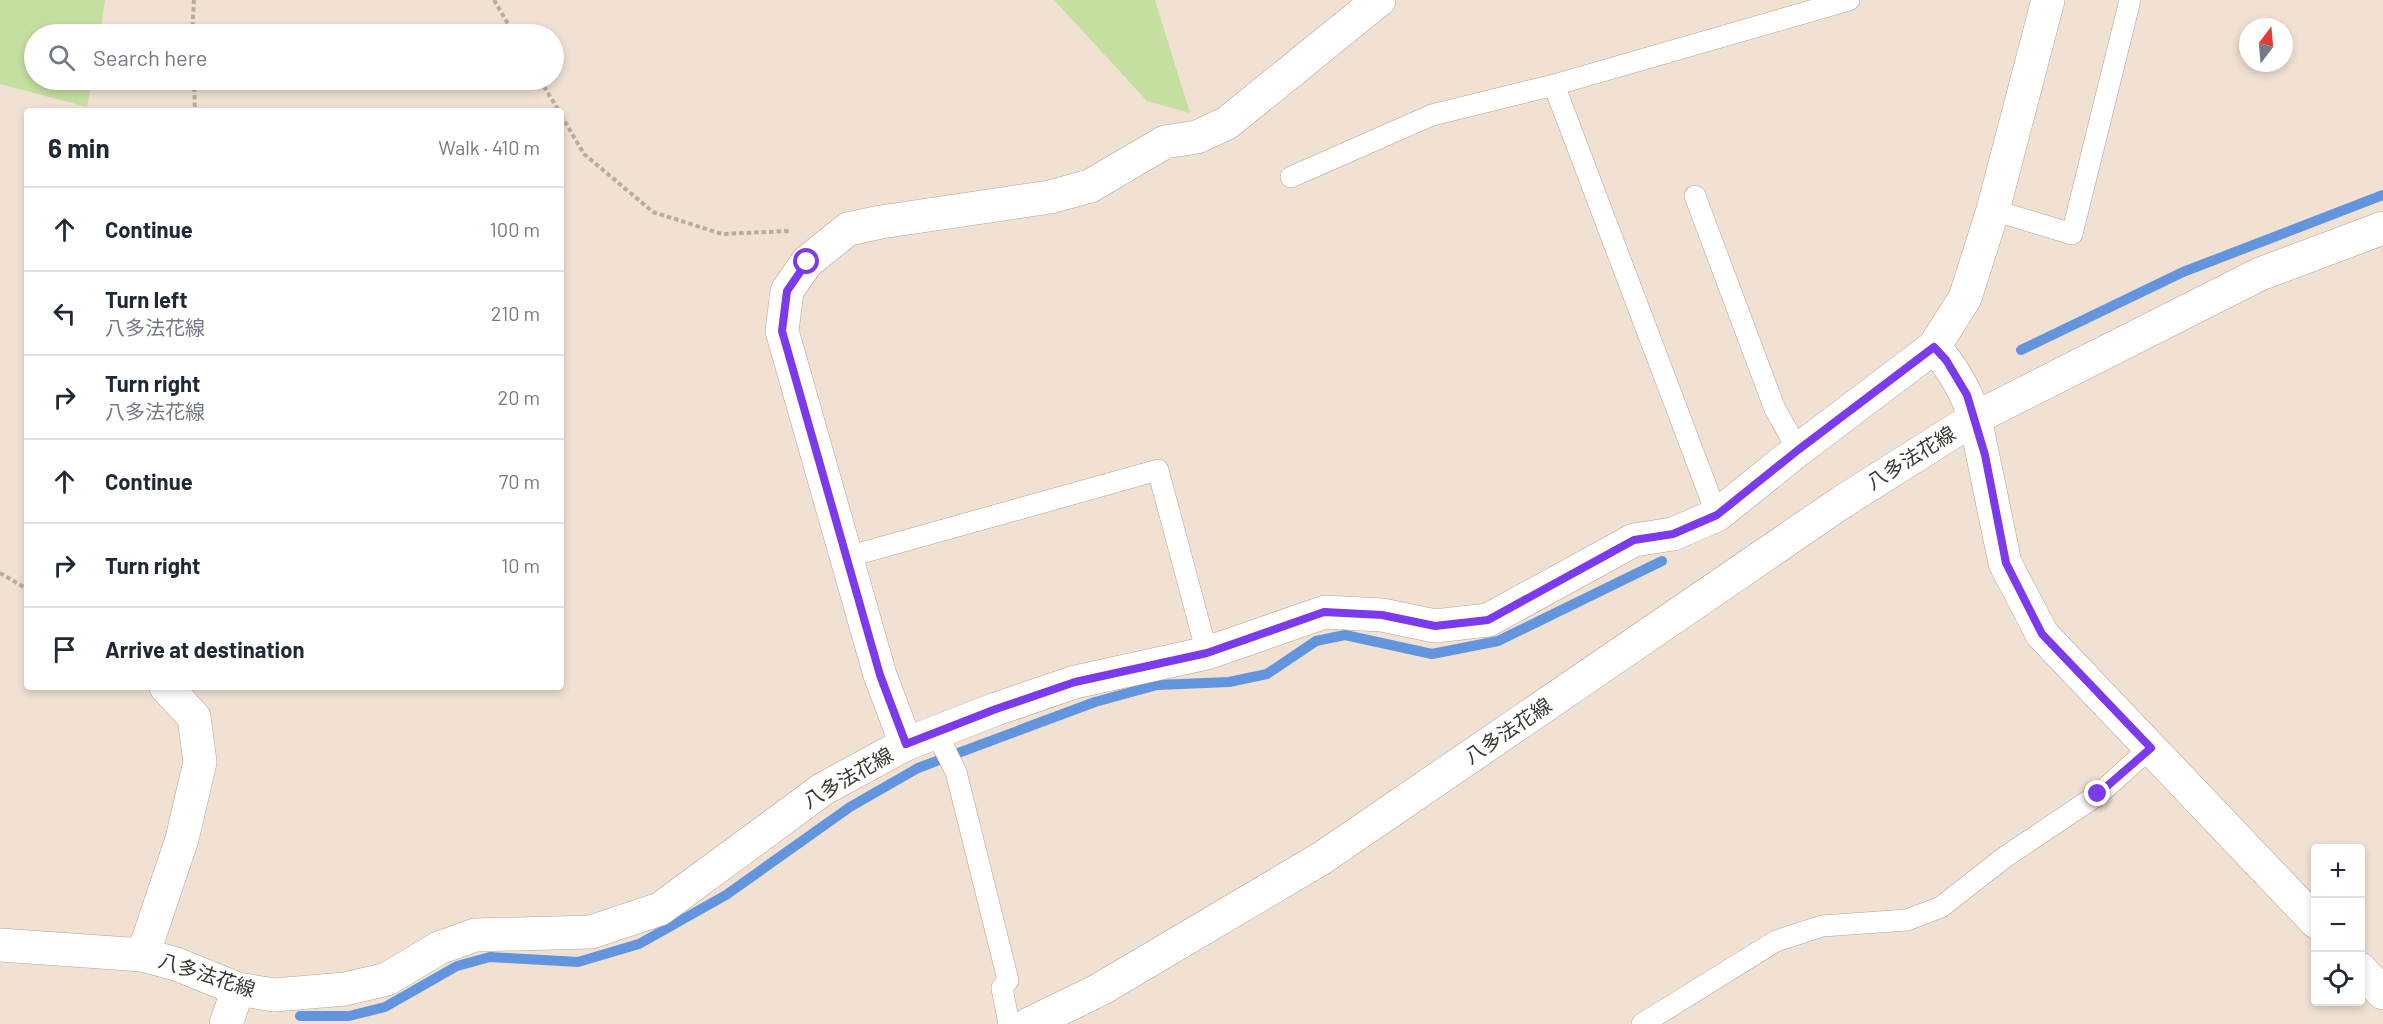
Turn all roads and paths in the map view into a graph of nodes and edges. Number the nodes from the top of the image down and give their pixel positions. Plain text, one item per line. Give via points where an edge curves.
1 (194, 0) edge
2 (494, 0) edge
3 (1379, 0) edge
4 (1849, 0) edge
5 (2048, 0) edge
6 (2130, 0) edge
7 (192, 24) edge
8 (508, 24) edge
9 (1554, 85) junction
10 (194, 90) edge
11 (546, 90) edge
12 (195, 108) edge
13 (557, 108) edge
14 (564, 120) edge
15 (1291, 177) dead end
16 (1695, 196) dead end
17 (1993, 210) junction
18 (2383, 228) edge
19 (791, 231) dead end
20 (1940, 354) junction
21 (1971, 406) junction
22 (1798, 450) junction
23 (1717, 515) junction
24 (847, 557) junction
25 (0, 573) edge
26 (24, 587) edge
27 (1207, 653) junction
28 (169, 690) edge
29 (939, 738) junction
30 (906, 744) junction
31 (2151, 748) junction
32 (2311, 917) edge
33 (0, 945) edge
34 (143, 955) junction
35 (2365, 973) edge
36 (238, 990) junction
37 (2383, 993) edge
38 (226, 1024) edge
39 (1009, 1024) edge
40 (1029, 1024) edge
41 (1642, 1024) edge

1 - 7 path
2 - 8 path
3 - 24 main road via 1227,123 1197,137 1165,142 1090,186 1050,197 848,229 807,262 787,291 782,331
4 - 9 lane
5 - 17 main road, 八多法花線
6 - 17 lane via 2072,234
9 - 15 lane via 1432,115
9 - 23 lane
10 - 12 path
11 - 13 path
14 - 19 path via 584,154 653,212 722,234
16 - 22 lane via 1775,409
17 - 20 main road, 八多法花線 via 1965,298
18 - 21 main road, 八多法花線 via 2260,274
20 - 21 main road
20 - 22 main road, 八多法花線
21 - 31 main road via 2006,563 2042,634
21 - 40 main road, 八多法花線 via 1842,502 1322,858 1099,990
22 - 23 main road, 八多法花線
23 - 27 main road, 八多法花線 via 1673,534 1634,540 1488,620 1435,626 1382,615 1324,612
24 - 27 lane via 1158,470
24 - 30 main road via 880,675
25 - 26 path
27 - 29 main road, 八多法花線 via 1075,682
28 - 34 main road via 194,717 200,762 182,839
29 - 30 main road, 八多法花線
29 - 39 lane via 956,772 1008,980 1002,988
30 - 36 main road, 八多法花線 via 823,789 660,909 591,932 475,935 440,948 387,979 345,989 274,995
31 - 32 main road
31 - 41 lane via 2098,794 2005,857 1941,907 1907,920 1822,926 1776,941
33 - 34 main road, 八多法花線
34 - 36 main road, 八多法花線
35 - 37 main road
36 - 38 main road

